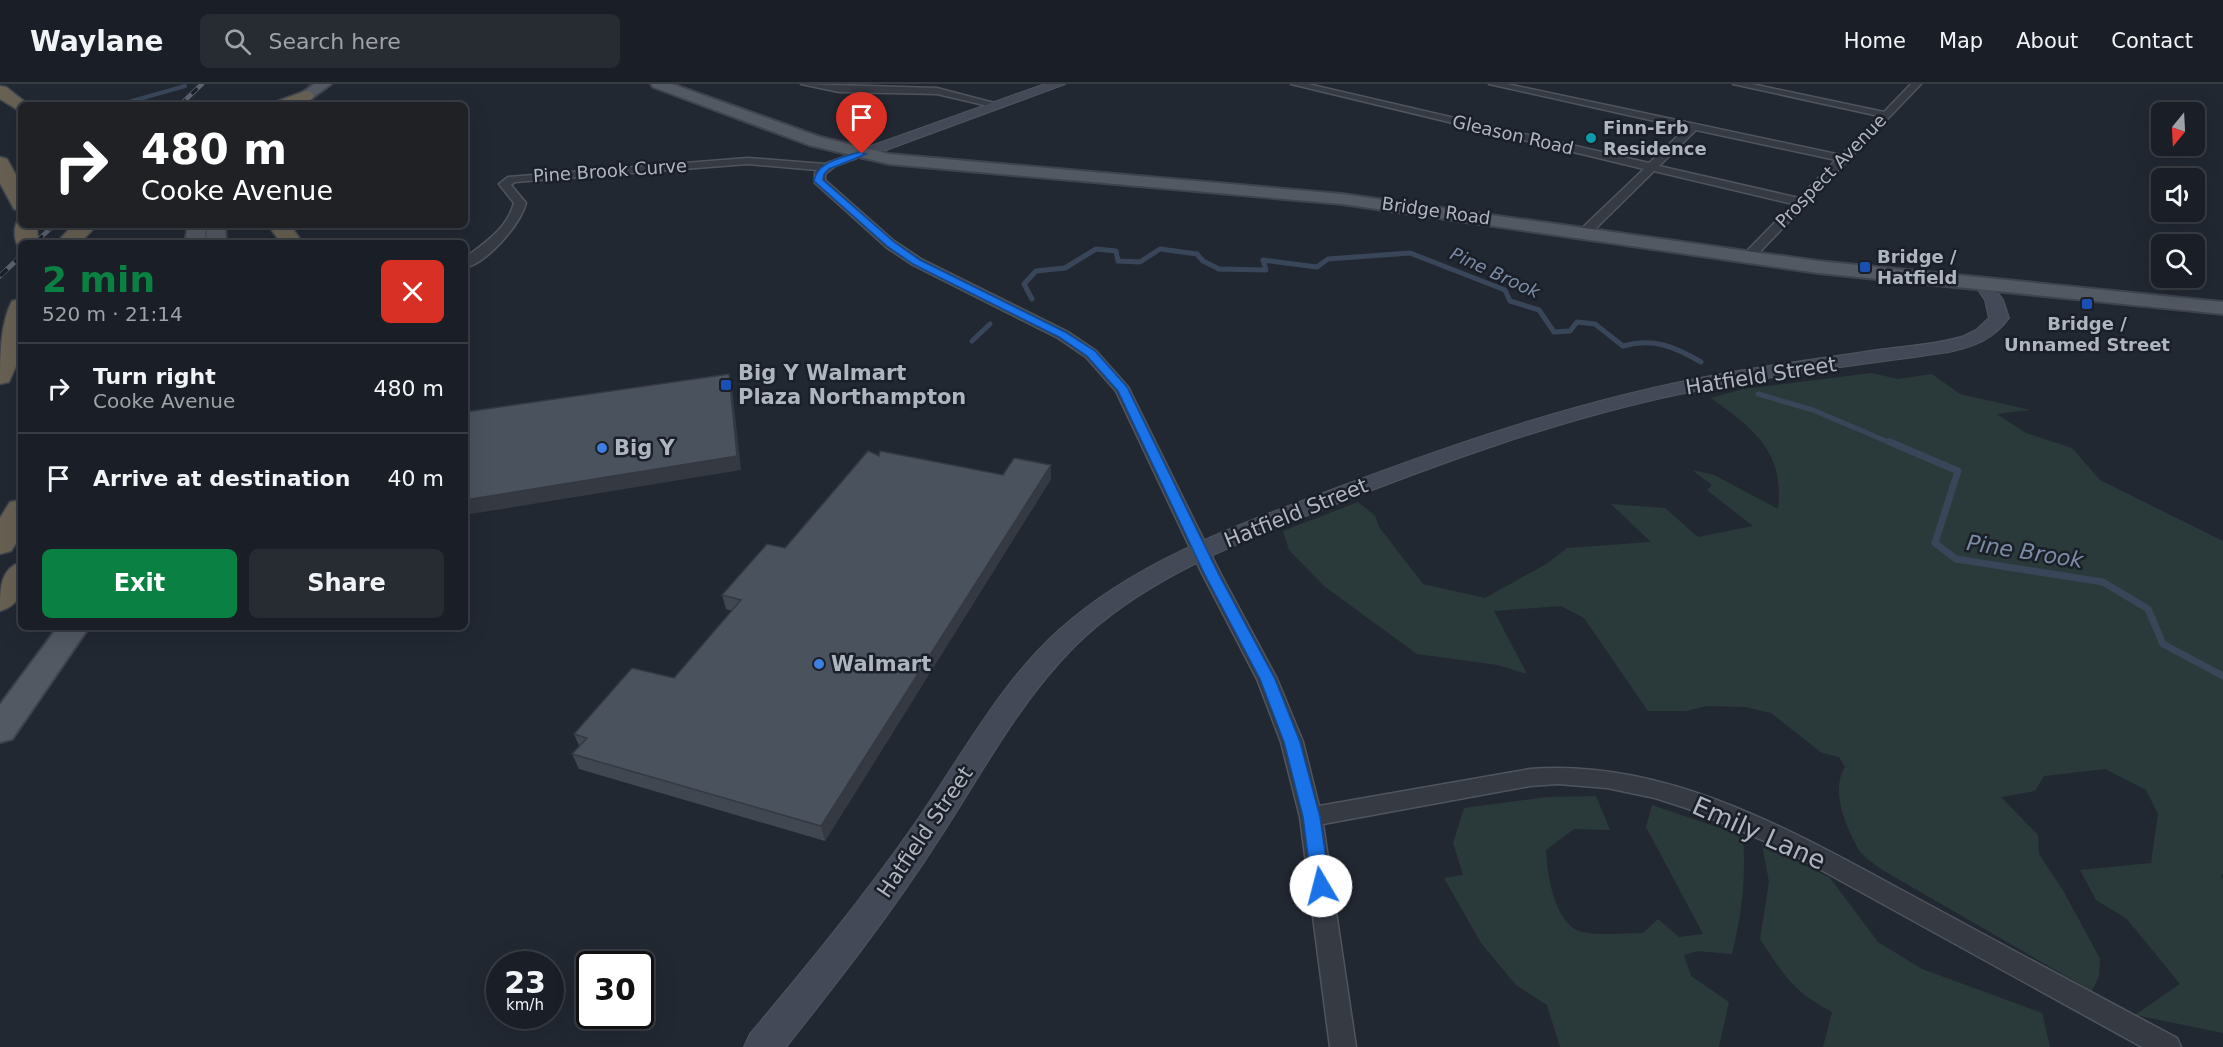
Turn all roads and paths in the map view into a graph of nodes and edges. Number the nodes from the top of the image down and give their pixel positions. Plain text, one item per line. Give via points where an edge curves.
1 (324, 84) edge
2 (342, 84) edge
3 (658, 84) edge
4 (806, 84) edge
5 (1058, 84) edge
6 (1296, 84) edge
7 (1494, 84) edge
8 (1738, 84) edge
9 (1916, 84) edge
10 (0, 91) edge
11 (303, 102) edge
12 (18, 105) edge
13 (998, 105) junction
14 (1886, 115) junction
15 (1693, 127) junction
16 (862, 154) junction
17 (1842, 158) junction
18 (0, 163) edge
19 (826, 167) junction
20 (1652, 168) junction
21 (18, 198) edge
22 (1800, 202) junction
23 (83, 228) edge
24 (1584, 232) junction
25 (70, 240) edge
26 (1747, 258) junction
27 (468, 262) edge
28 (1983, 284) junction
29 (18, 291) edge
30 (0, 309) edge
31 (2223, 309) edge
32 (18, 318) edge
33 (0, 376) edge
34 (18, 514) edge
35 (0, 544) edge
36 (1200, 551) junction
37 (18, 577) edge
38 (0, 600) edge
39 (72, 630) edge
40 (0, 730) edge
41 (1311, 817) junction
42 (763, 1047) edge
43 (1342, 1047) edge
44 (2168, 1047) edge

1 - 11 main road
2 - 11 main road
3 - 16 main road, Bridge Road
4 - 13 street via 833,89 938,91
5 - 13 street
6 - 20 street, Gleason Road
7 - 15 street
8 - 14 street
9 - 14 street, Prospect Avenue
10 - 12 highway
13 - 16 street
14 - 17 street, Prospect Avenue
15 - 17 street
15 - 20 street
16 - 19 street
16 - 24 main road, Bridge Road via 951,166 1342,199
17 - 22 street, Prospect Avenue
18 - 21 highway
19 - 27 street, Pine Brook Curve via 748,161 512,179 504,184 520,203 513,220
19 - 36 street via 818,176 826,190 890,244 948,279 1063,335 1109,372 1123,390
20 - 22 street, Gleason Road
20 - 24 street
22 - 26 street, Prospect Avenue
23 - 25 highway
24 - 26 main road, Bridge Road
26 - 28 main road, Bridge Road
28 - 31 main road, Bridge Road
28 - 36 street, Hatfield Street via 1994,300 1999,318 1992,330 1979,338 1642,396 1450,454
29 - 30 highway
32 - 33 highway
34 - 35 highway
36 - 41 street via 1267,679 1292,742
36 - 42 street, Hatfield Street via 1103,606 1064,640 1010,705 859,928
37 - 38 highway
39 - 40 main road
41 - 43 street
41 - 44 street, Emily Lane via 1517,778 1594,779 1665,793 1724,813 1818,858

